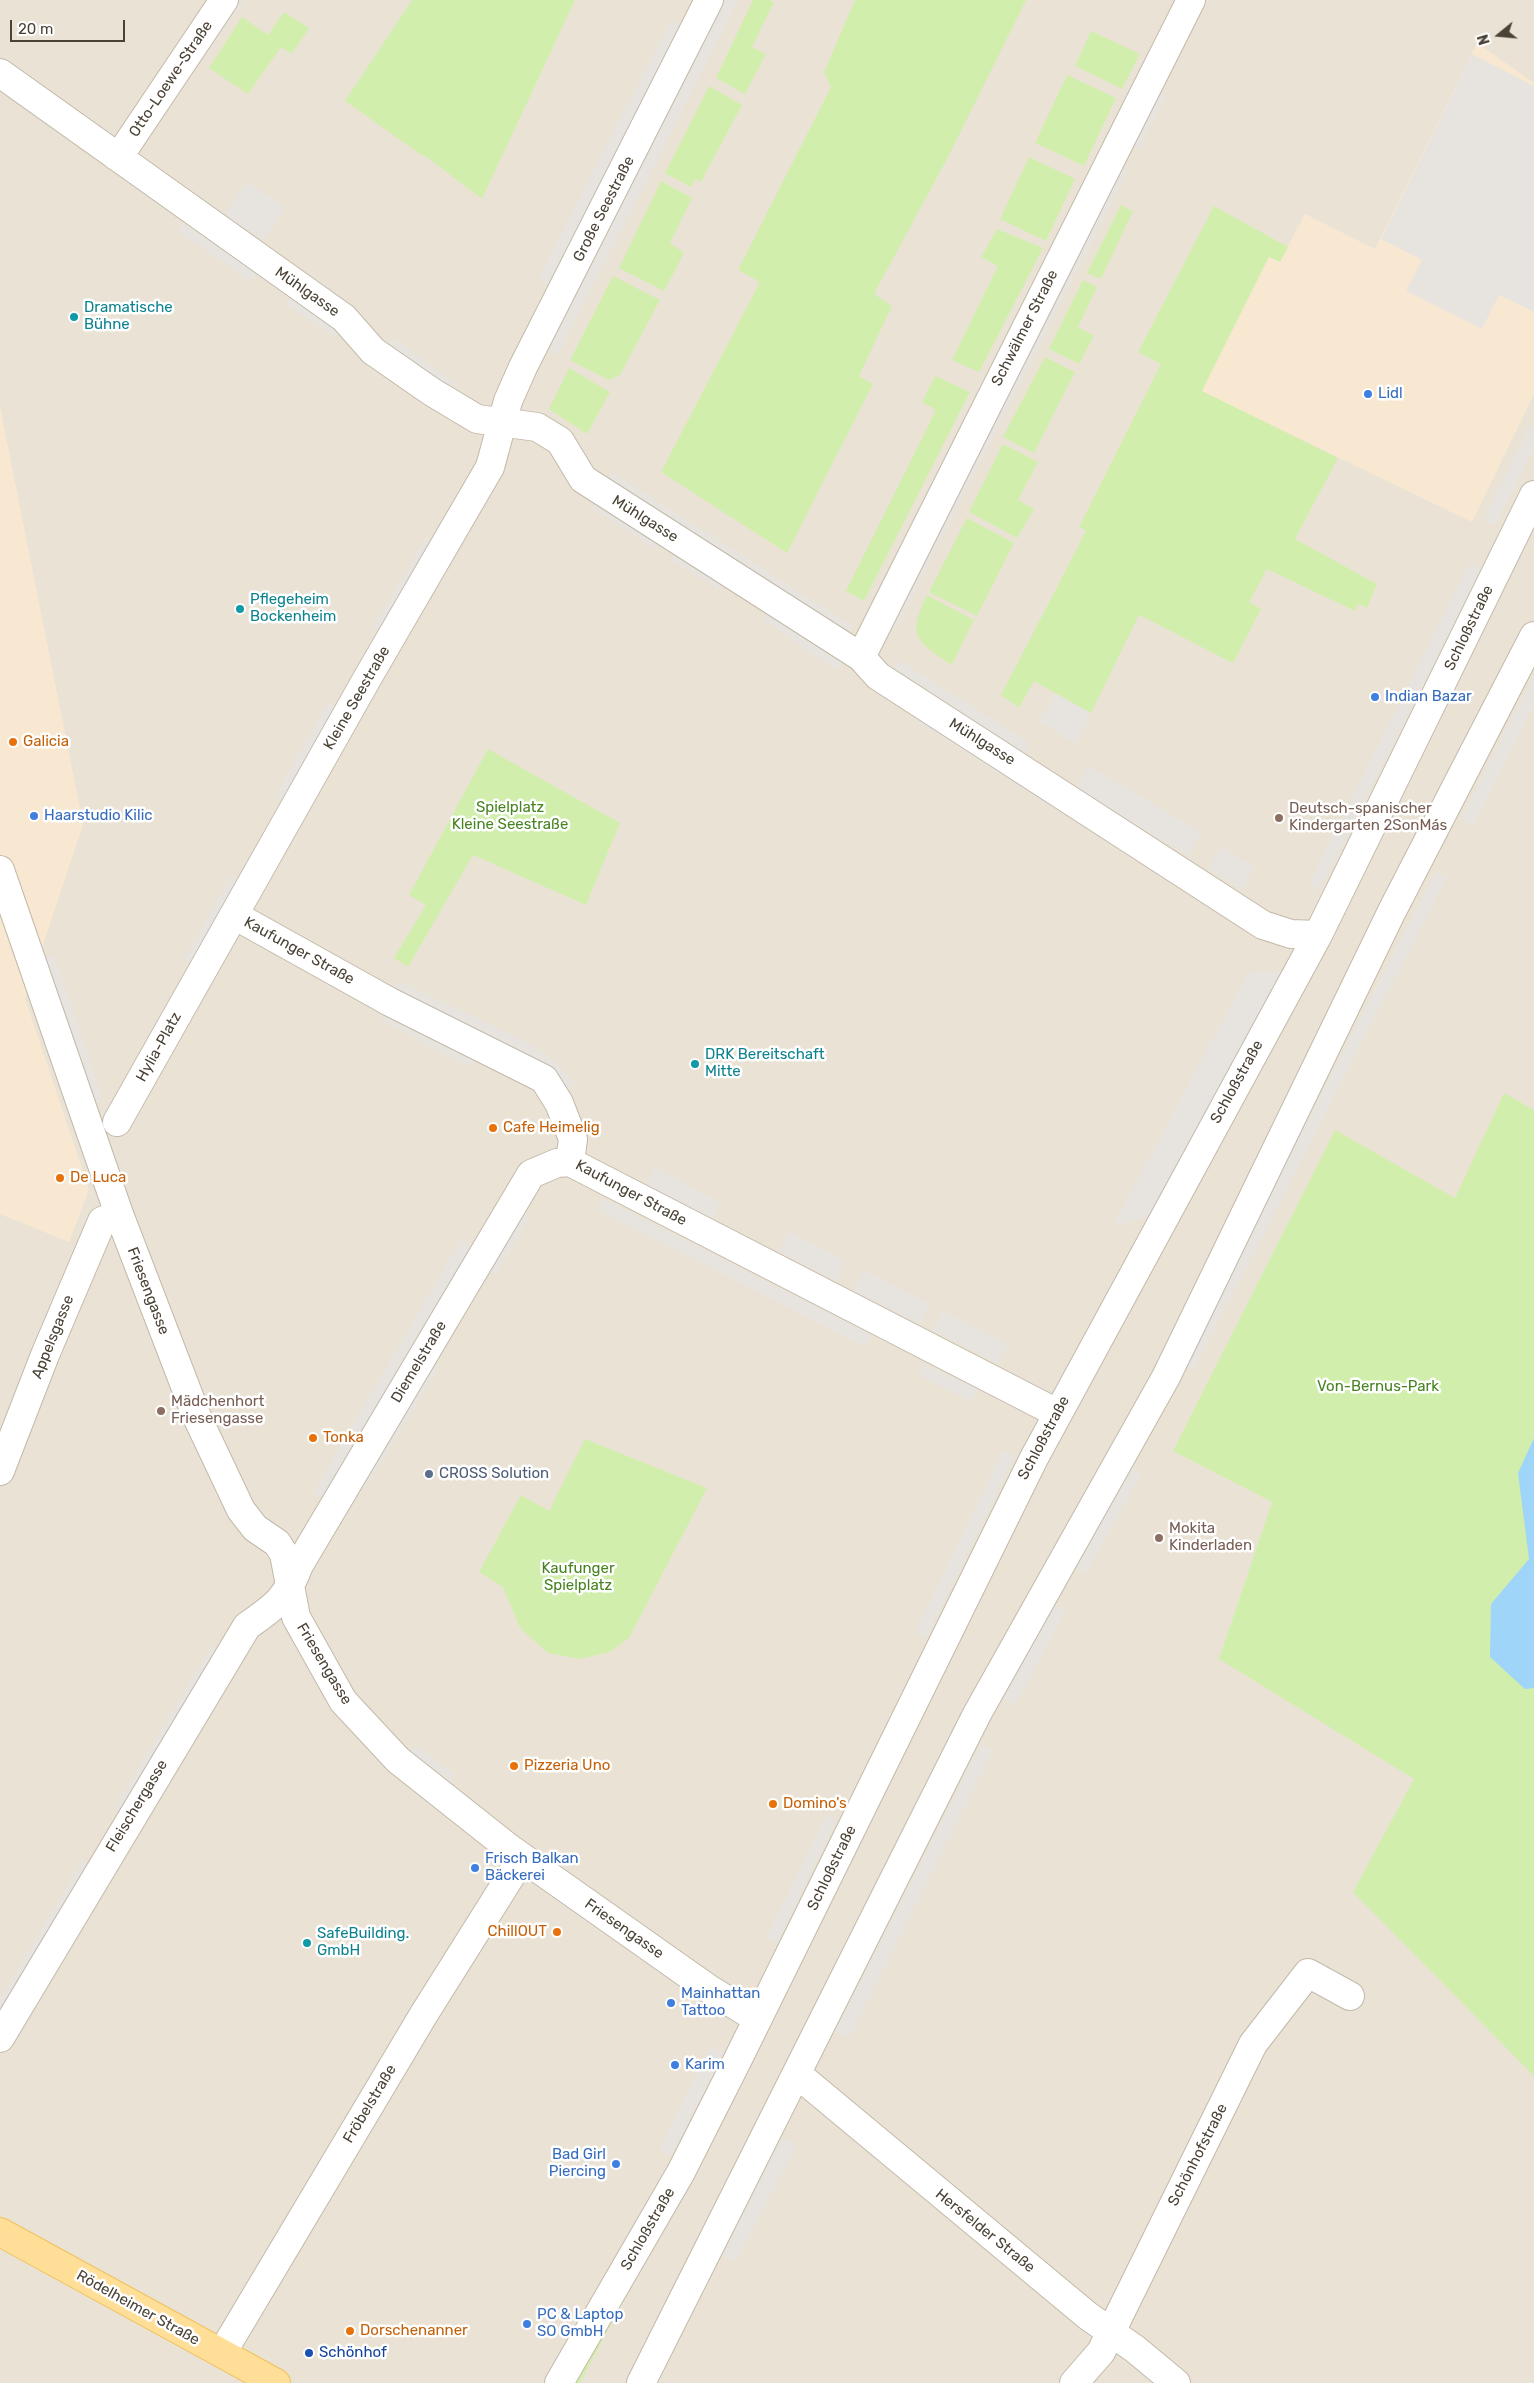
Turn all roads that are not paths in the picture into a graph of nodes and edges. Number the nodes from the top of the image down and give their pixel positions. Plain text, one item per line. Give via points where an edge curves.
1 (224, 0) edge
2 (709, 0) edge
3 (1191, 0) edge
4 (0, 73) edge
5 (116, 156) junction
6 (504, 421) junction
7 (1534, 495) edge
8 (1534, 636) edge
9 (861, 657) junction
10 (0, 870) edge
11 (234, 915) junction
12 (1318, 935) junction
13 (201, 972) joint
14 (117, 1122) dead end
15 (570, 1162) junction
16 (119, 1214) junction
17 (1057, 1413) junction
18 (0, 1471) edge
19 (290, 1588) junction
20 (522, 1858) junction
21 (1350, 1996) dead end
22 (758, 2018) junction
23 (0, 2038) edge
24 (797, 2074) junction
25 (0, 2232) edge
26 (1110, 2331) junction
27 (222, 2353) junction
28 (276, 2383) edge
29 (559, 2383) edge
30 (641, 2383) edge
31 (1074, 2383) edge
32 (1176, 2383) edge

1 - 5 street, Otto-Loewe-Straße via 126,146
2 - 6 street, Große Seestraße via 523,367 508,401
3 - 9 street, Schwälmer Straße
4 - 5 street, Mühlgasse
5 - 6 street, Mühlgasse via 344,318 373,351 432,392 477,419
6 - 9 street, Mühlgasse via 536,427 560,441 583,479
6 - 11 street, Kleine Seestraße via 490,467
7 - 12 street, Schloßstraße
8 - 24 street via 1392,911 1166,1376 977,1714
9 - 12 street, Mühlgasse via 878,676 1263,925 1291,934
10 - 16 street, Friesengasse
11 - 13 street, Kleine Seestraße
11 - 15 street, Kaufunger Straße via 390,1002 544,1079 559,1103 573,1139
12 - 17 street, Schloßstraße
13 - 14 street, Hylia-Platz
15 - 17 street, Kaufunger Straße
15 - 19 street, Diemelstraße via 557,1163 531,1174 299,1565
16 - 18 street, Appelsgasse via 102,1221
16 - 19 street, Friesengasse via 197,1417 241,1510 255,1528 277,1543 284,1554
17 - 22 street, Schloßstraße
19 - 20 street, Friesengasse via 296,1617 343,1701 398,1760
19 - 23 street, Fleischergasse via 273,1608 243,1632
20 - 22 street, Friesengasse via 710,1989
20 - 27 street, Fröbelstraße via 424,2014
21 - 26 street, Schönhofstraße via 1308,1973 1253,2044
22 - 29 street, Schloßstraße via 681,2172
24 - 26 street, Hersfelder Straße via 919,2178
24 - 30 street
25 - 27 main road, Rödelheimer Straße
26 - 31 street, Schönhofstraße via 1101,2352
26 - 32 street, Hersfelder Straße
27 - 28 main road, Rödelheimer Straße

